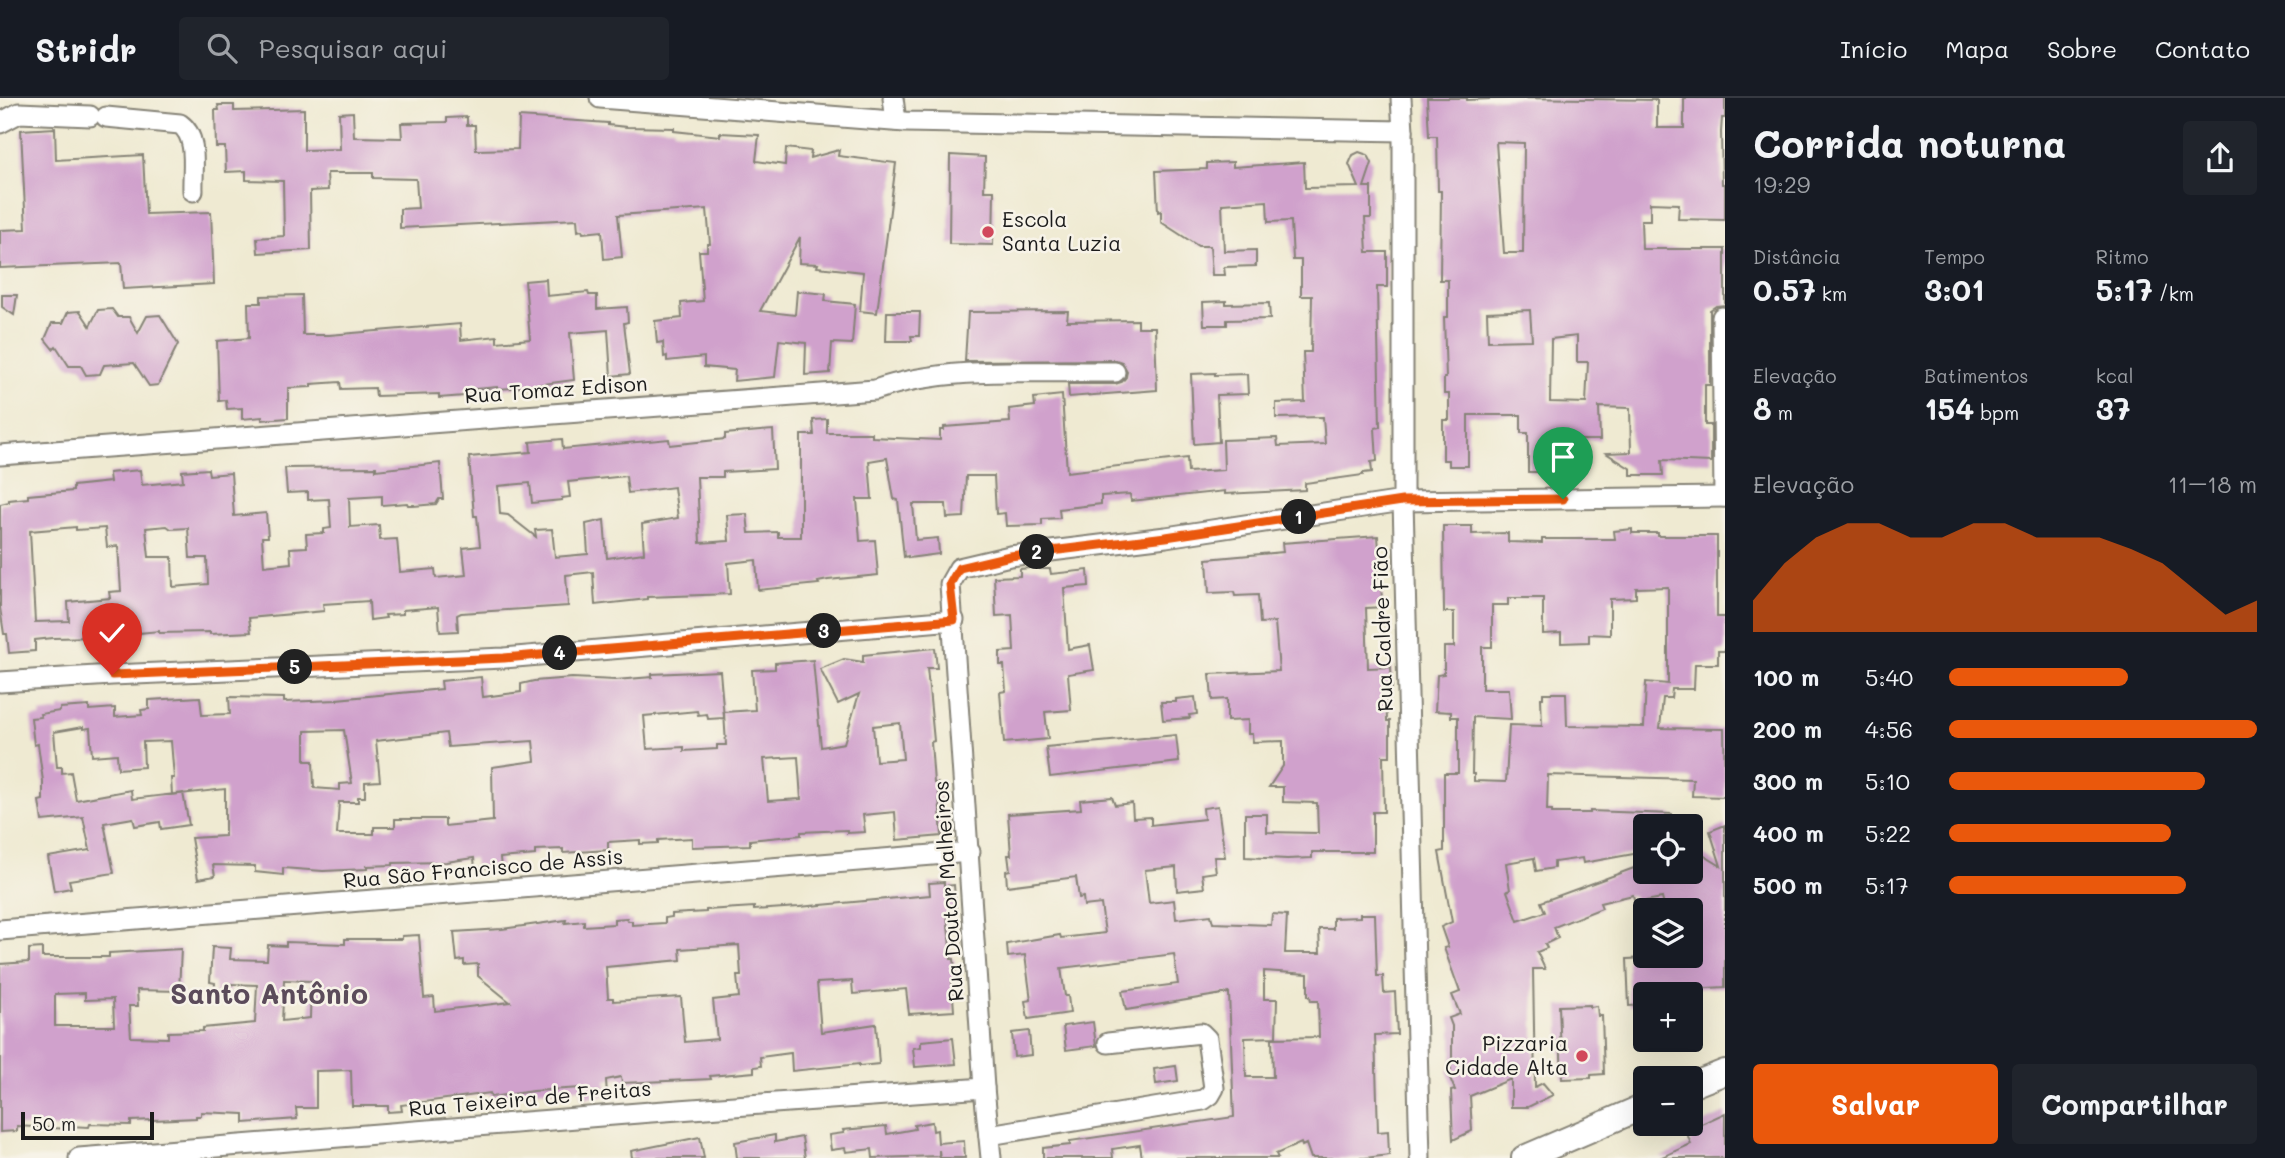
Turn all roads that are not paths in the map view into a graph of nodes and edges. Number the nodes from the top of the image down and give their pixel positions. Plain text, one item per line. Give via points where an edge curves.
1 (600, 98) edge
2 (893, 98) edge
3 (1401, 98) edge
4 (104, 112) edge
5 (896, 121) junction
6 (0, 123) edge
7 (1403, 131) junction
8 (193, 191) dead end
9 (1723, 317) dead end
10 (1115, 372) dead end
11 (0, 455) edge
12 (1724, 497) edge
13 (1402, 501) junction
14 (954, 620) junction
15 (0, 682) edge
16 (970, 852) junction
17 (0, 930) edge
18 (1108, 1043) dead end
19 (1725, 1072) edge
20 (1703, 1081) edge
21 (984, 1088) junction
22 (1633, 1111) edge
23 (989, 1135) junction
24 (79, 1158) edge
25 (991, 1158) edge
26 (1420, 1158) edge
27 (1524, 1158) edge

1 - 5 street
2 - 5 street
3 - 7 street, Rua Caldre Fião
4 - 6 street via 19,113
4 - 8 street via 180,124 188,130
5 - 7 street
7 - 13 street, Rua Caldre Fião
9 - 12 street
10 - 11 street, Rua Tomaz Edison via 937,375 875,390
12 - 13 street
13 - 14 street, Rua Doutor Malheiros via 1010,556 959,568 950,584
13 - 26 street, Rua Caldre Fião
14 - 15 street via 504,658
14 - 16 street, Rua Doutor Malheiros
16 - 17 street, Rua São Francisco de Assis
16 - 21 street, Rua Doutor Malheiros
18 - 23 street via 1201,1033 1207,1039 1214,1088 1203,1100
19 - 20 main road
21 - 23 street, Rua Doutor Malheiros
21 - 24 street, Rua Teixeira de Freitas
22 - 27 main road
23 - 25 street, Rua Doutor Malheiros

